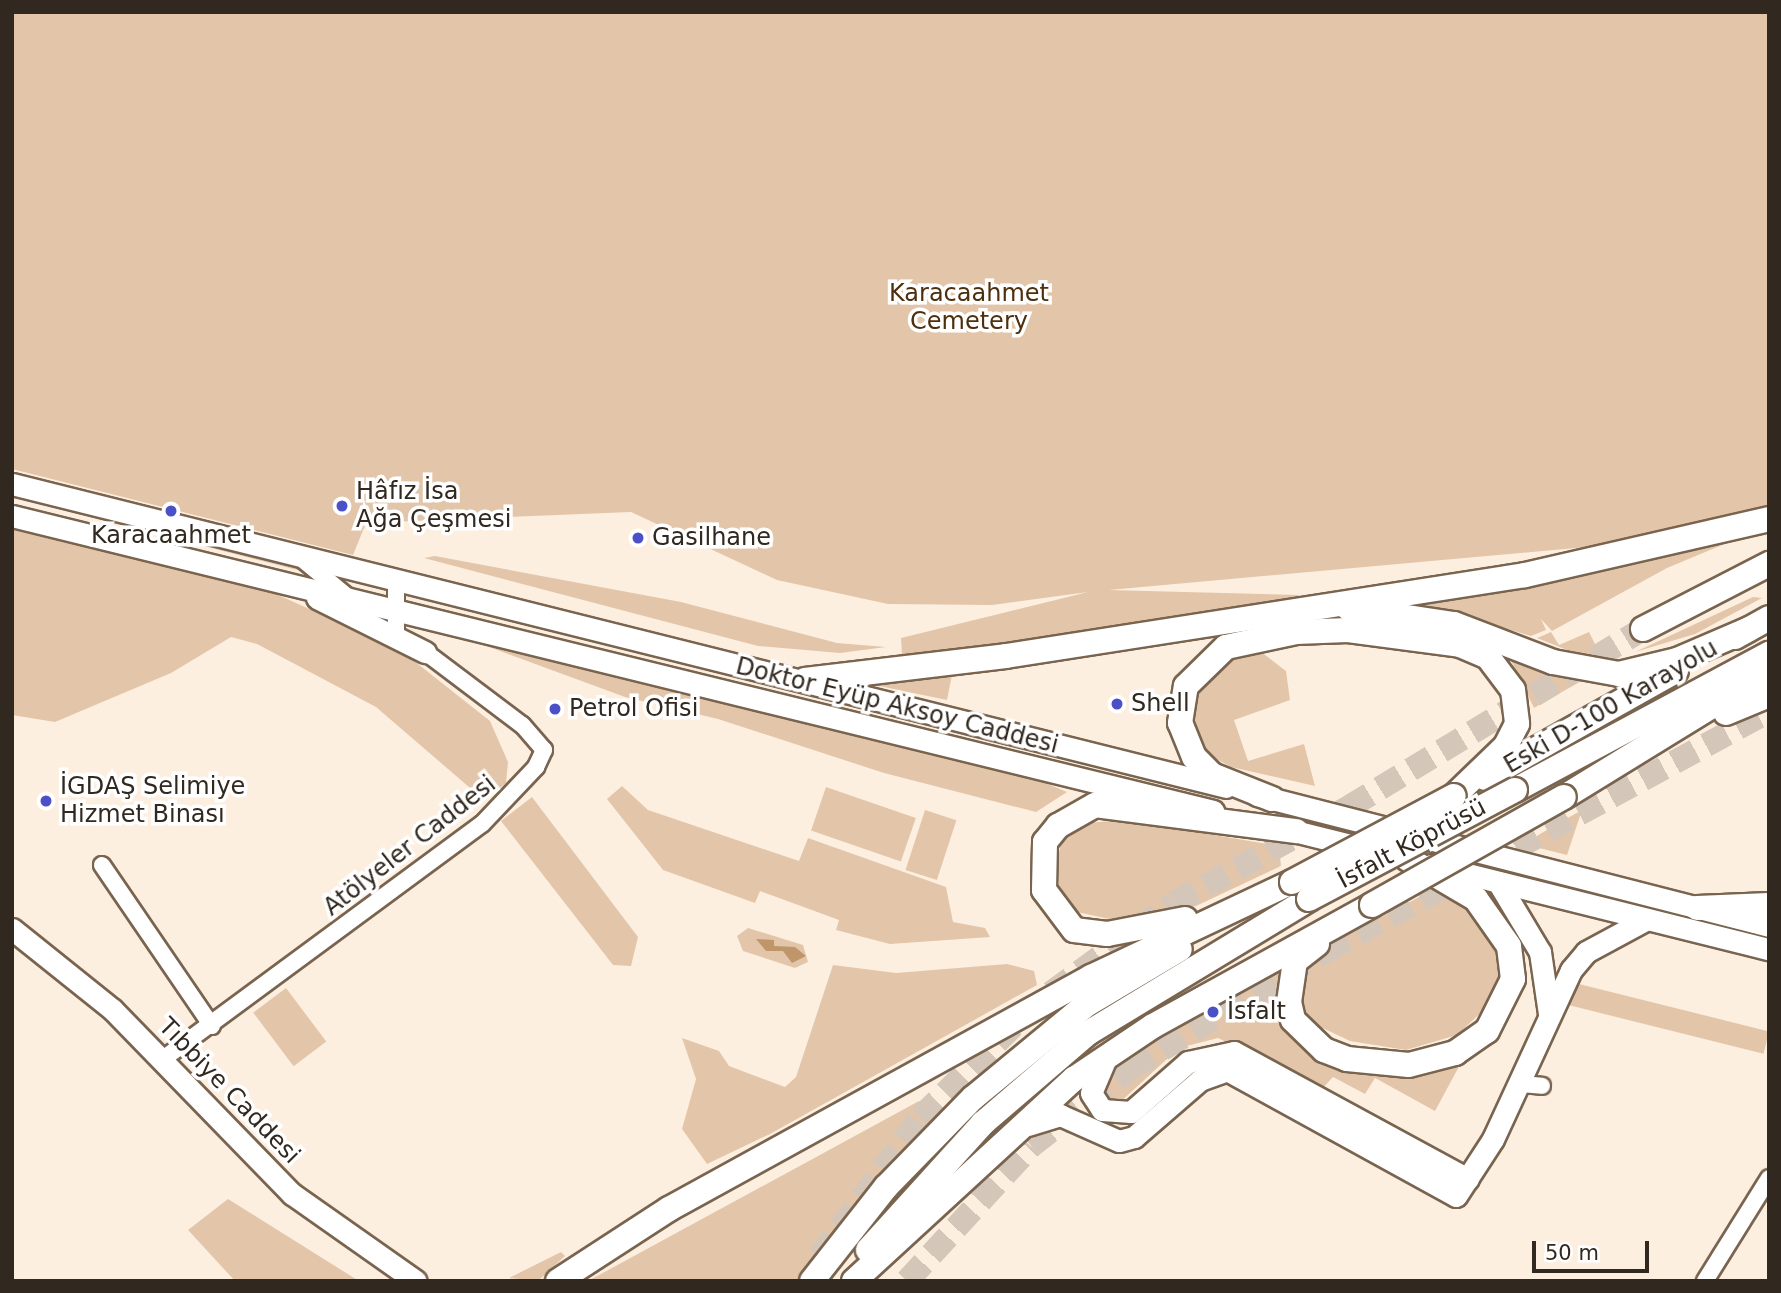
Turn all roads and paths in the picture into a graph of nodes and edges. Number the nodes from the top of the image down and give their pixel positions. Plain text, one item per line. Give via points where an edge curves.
1 (12, 484) edge
2 (12, 516) edge
3 (1769, 519) edge
4 (302, 559) junction
5 (1769, 564) edge
6 (396, 582) junction
7 (294, 585) junction
8 (351, 599) junction
9 (1312, 604) junction
10 (395, 620) junction
11 (1759, 624) edge
12 (1643, 629) tunnel mouth
13 (425, 652) junction
14 (1769, 654) edge
15 (1769, 671) edge
16 (804, 680) junction
17 (1762, 700) edge
18 (1515, 790) joint
19 (1454, 796) junction
20 (1564, 797) junction
21 (1272, 799) junction
22 (1296, 831) junction
23 (1408, 859) junction
24 (102, 864) dead end
25 (1498, 882) junction
26 (1301, 890) junction
27 (1371, 905) junction
28 (1769, 905) edge
29 (1697, 908) junction
30 (1223, 910) junction
31 (1647, 919) junction
32 (1769, 926) edge
33 (12, 929) edge
34 (1769, 949) edge
35 (1549, 1015) junction
36 (212, 1026) junction
37 (1108, 1056) junction
38 (163, 1059) junction
39 (1007, 1134) junction
40 (1769, 1178) edge
41 (1462, 1187) junction
42 (416, 1281) edge
43 (558, 1281) edge
44 (812, 1281) edge
45 (844, 1281) edge
46 (854, 1281) edge
47 (1705, 1281) edge

1 - 4 main road, Doktor Eyüp Aksoy Caddesi
2 - 7 main road, Doktor Eyüp Aksoy Caddesi
3 - 9 highway via 1537,572
4 - 6 main road, Doktor Eyüp Aksoy Caddesi
4 - 8 street
5 - 12 highway
6 - 10 street
6 - 16 main road, Doktor Eyüp Aksoy Caddesi
7 - 8 main road, Doktor Eyüp Aksoy Caddesi
7 - 13 main road
8 - 10 main road, Doktor Eyüp Aksoy Caddesi
9 - 11 highway via 1454,624 1553,662 1619,674 1667,663
9 - 16 highway via 1006,656
10 - 13 street, Atölyeler Caddesi
10 - 22 main road, Doktor Eyüp Aksoy Caddesi
11 - 19 highway, Eski D-100 Karayolu
13 - 36 street, Atölyeler Caddesi via 522,725 544,750 536,767 482,824
14 - 18 highway, Eski D-100 Karayolu
15 - 20 highway
16 - 21 main road, Doktor Eyüp Aksoy Caddesi
17 - 20 highway
18 - 26 highway, İsfalt Köprüsü, bridge
19 - 21 highway via 1506,746 1517,724 1513,690 1503,674 1488,657 1460,645 1335,631 1296,632 1226,647 1186,686 1180,723 1194,757 1213,775
19 - 26 highway, İsfalt Köprüsü, bridge
20 - 27 highway, bridge
21 - 29 main road, Doktor Eyüp Aksoy Caddesi
22 - 23 main road, Doktor Eyüp Aksoy Caddesi
22 - 30 highway via 1095,805 1058,826 1045,842 1044,890 1074,930 1107,934
23 - 25 main road, Doktor Eyüp Aksoy Caddesi
23 - 27 highway via 1476,900 1509,946 1513,979 1487,1031 1455,1053 1387,1065 1347,1059 1304,1035 1289,1002 1295,961
24 - 36 street
25 - 31 main road, Doktor Eyüp Aksoy Caddesi
25 - 35 main road via 1540,952
26 - 30 highway
26 - 44 highway via 1086,1005 1031,1050 886,1187
26 - 45 highway via 1032,1078 940,1167
27 - 37 highway
28 - 29 highway
29 - 32 main road, Doktor Eyüp Aksoy Caddesi
30 - 43 highway via 668,1209
31 - 34 main road, Doktor Eyüp Aksoy Caddesi
31 - 35 main road via 1586,952
33 - 38 main road, Tıbbiye Caddesi
35 - 41 main road via 1531,1085
36 - 38 street, Atölyeler Caddesi
37 - 39 highway
37 - 41 main road via 1092,1082 1091,1093 1102,1110 1131,1112 1188,1062 1234,1052
38 - 42 main road, Tıbbiye Caddesi via 292,1194
39 - 41 main road via 1049,1115 1119,1141 1135,1137 1200,1080 1227,1070
39 - 46 highway
40 - 47 street

